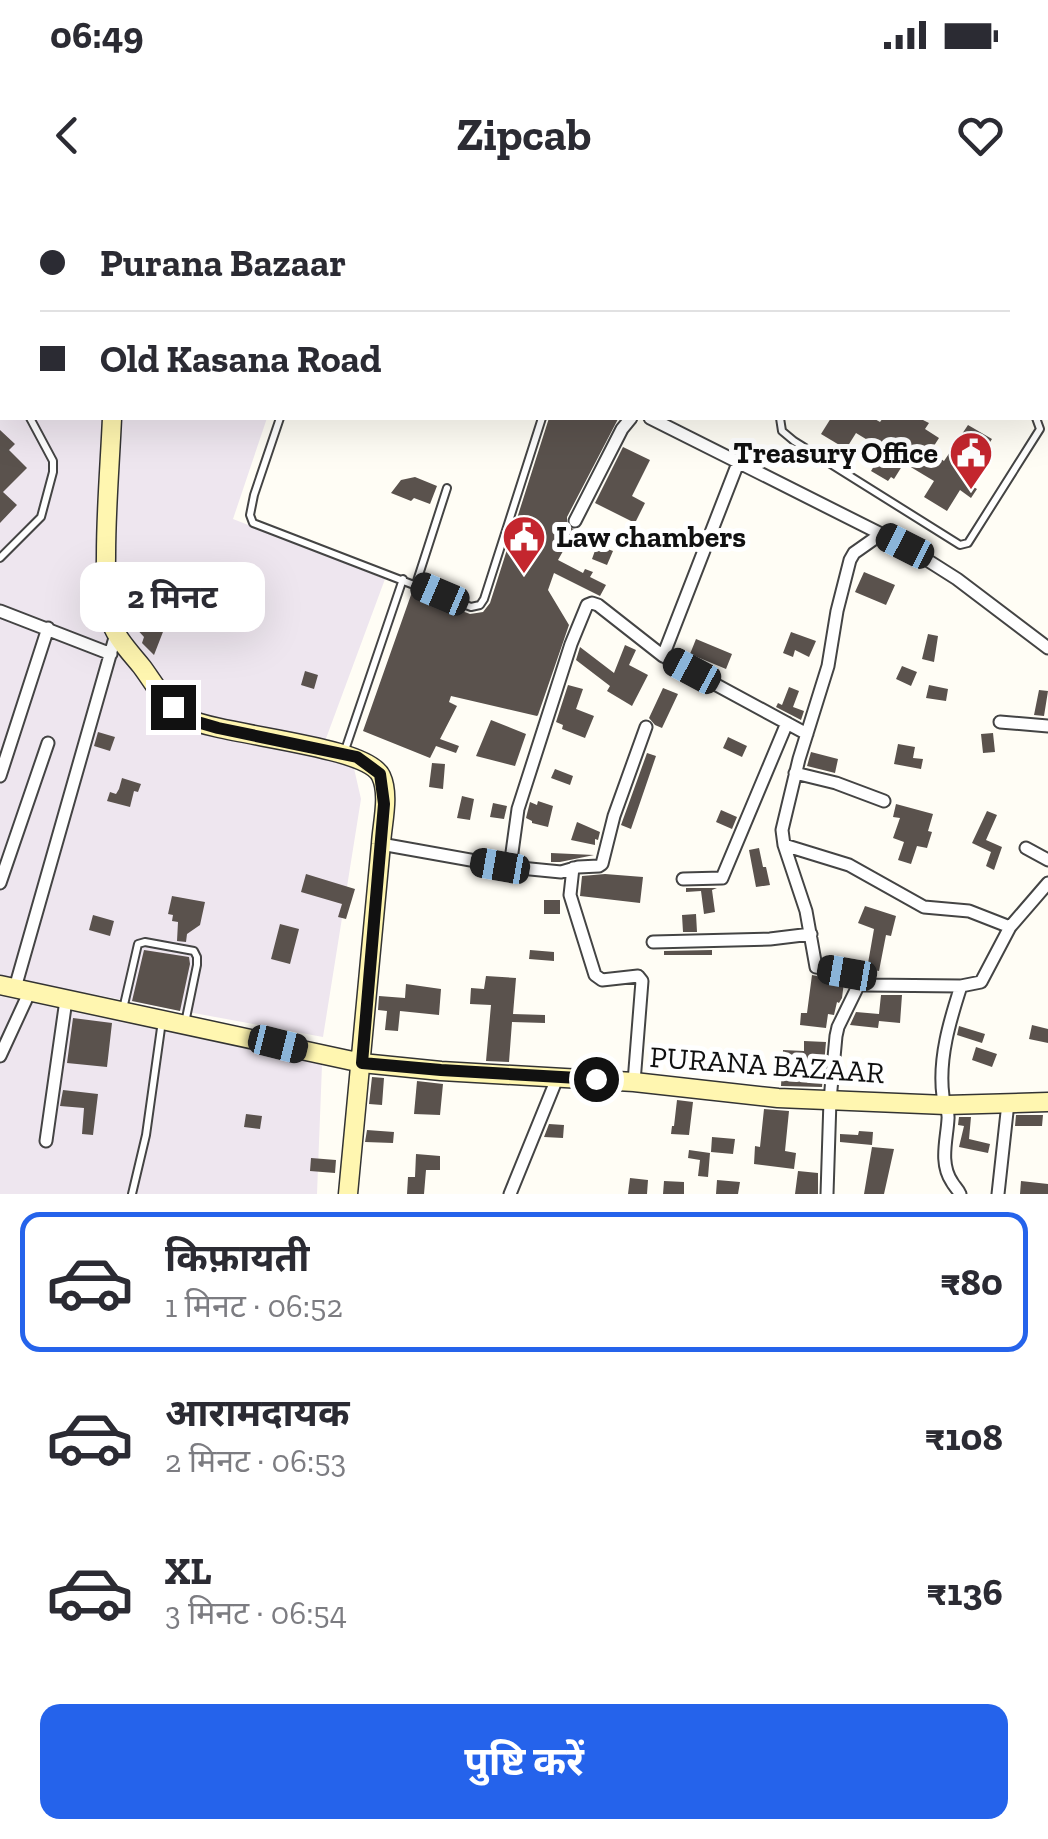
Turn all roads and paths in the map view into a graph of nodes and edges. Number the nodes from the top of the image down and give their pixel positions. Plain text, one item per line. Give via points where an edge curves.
1 (31, 420) edge
2 (112, 420) edge
3 (279, 420) edge
4 (541, 420) edge
5 (630, 420) edge
6 (654, 420) edge
7 (780, 420) edge
8 (1037, 420) edge
9 (738, 462) junction
10 (447, 488) dead end
11 (575, 521) dead end
12 (881, 534) junction
13 (0, 558) edge
14 (403, 580) junction
15 (416, 584) junction
16 (0, 611) edge
17 (48, 628) junction
18 (116, 634) junction
19 (1048, 648) edge
20 (111, 654) junction
21 (663, 656) junction
22 (1000, 722) dead end
23 (787, 723) junction
24 (646, 726) dead end
25 (1048, 726) edge
26 (808, 734) junction
27 (48, 743) dead end
28 (344, 754) junction
29 (795, 774) junction
30 (0, 776) edge
31 (884, 801) dead end
32 (381, 844) junction
33 (784, 845) junction
34 (1026, 848) dead end
35 (1048, 860) edge
36 (510, 868) junction
37 (573, 868) junction
38 (683, 879) dead end
39 (0, 882) edge
40 (1048, 883) edge
41 (1010, 927) junction
42 (811, 934) junction
43 (654, 942) dead end
44 (859, 984) junction
45 (961, 986) junction
46 (15, 988) edge
47 (66, 1000) junction
48 (123, 1012) junction
49 (162, 1020) junction
50 (184, 1024) junction
51 (0, 1056) edge
52 (362, 1063) junction
53 (558, 1076) junction
54 (634, 1082) junction
55 (830, 1100) junction
56 (1048, 1102) edge
57 (1008, 1103) junction
58 (946, 1106) junction
59 (46, 1141) dead end
60 (132, 1194) edge
61 (348, 1194) edge
62 (510, 1194) edge
63 (827, 1194) edge
64 (960, 1194) edge
65 (998, 1194) edge

1 - 13 lane via 53,472 41,517
2 - 18 street via 106,590
3 - 14 lane via 251,520
4 - 15 lane via 480,605
5 - 11 street
6 - 9 street
7 - 8 lane via 794,441 960,545 1040,429
9 - 12 street
9 - 21 street
10 - 15 lane
12 - 19 street via 957,578
12 - 26 street via 850,560
14 - 15 lane
14 - 28 lane
16 - 17 street
17 - 20 street
17 - 30 street
18 - 20 street
18 - 28 street via 187,719
20 - 46 street
21 - 23 street
21 - 36 street via 598,605 587,606 518,809
22 - 25 street
23 - 26 street
23 - 38 street via 722,878
24 - 37 street via 602,864
26 - 29 street
27 - 39 street
28 - 32 street via 380,774
29 - 31 street
29 - 33 street
32 - 36 street
32 - 52 street
33 - 41 street via 849,866 914,903 969,911
33 - 42 street
34 - 35 street
36 - 37 street
37 - 54 street via 570,895 595,976 642,981
40 - 41 street
41 - 45 street via 981,982
42 - 43 street
42 - 44 street via 816,968 847,973
44 - 45 street
44 - 55 street via 838,1027
45 - 58 street via 944,1054
46 - 47 street, PURANA BAZAAR
46 - 51 street
47 - 48 street, PURANA BAZAAR
47 - 59 street
48 - 49 street, PURANA BAZAAR
48 - 50 lane via 138,944 144,942 197,957
49 - 50 street, PURANA BAZAAR
49 - 60 lane
50 - 52 street, PURANA BAZAAR
52 - 53 street, PURANA BAZAAR
52 - 61 street
53 - 54 street, PURANA BAZAAR
53 - 62 street
54 - 55 street, PURANA BAZAAR
55 - 58 street, PURANA BAZAAR
55 - 63 street
56 - 57 street, PURANA BAZAAR
57 - 58 street, PURANA BAZAAR
57 - 65 street
58 - 64 street via 946,1166

